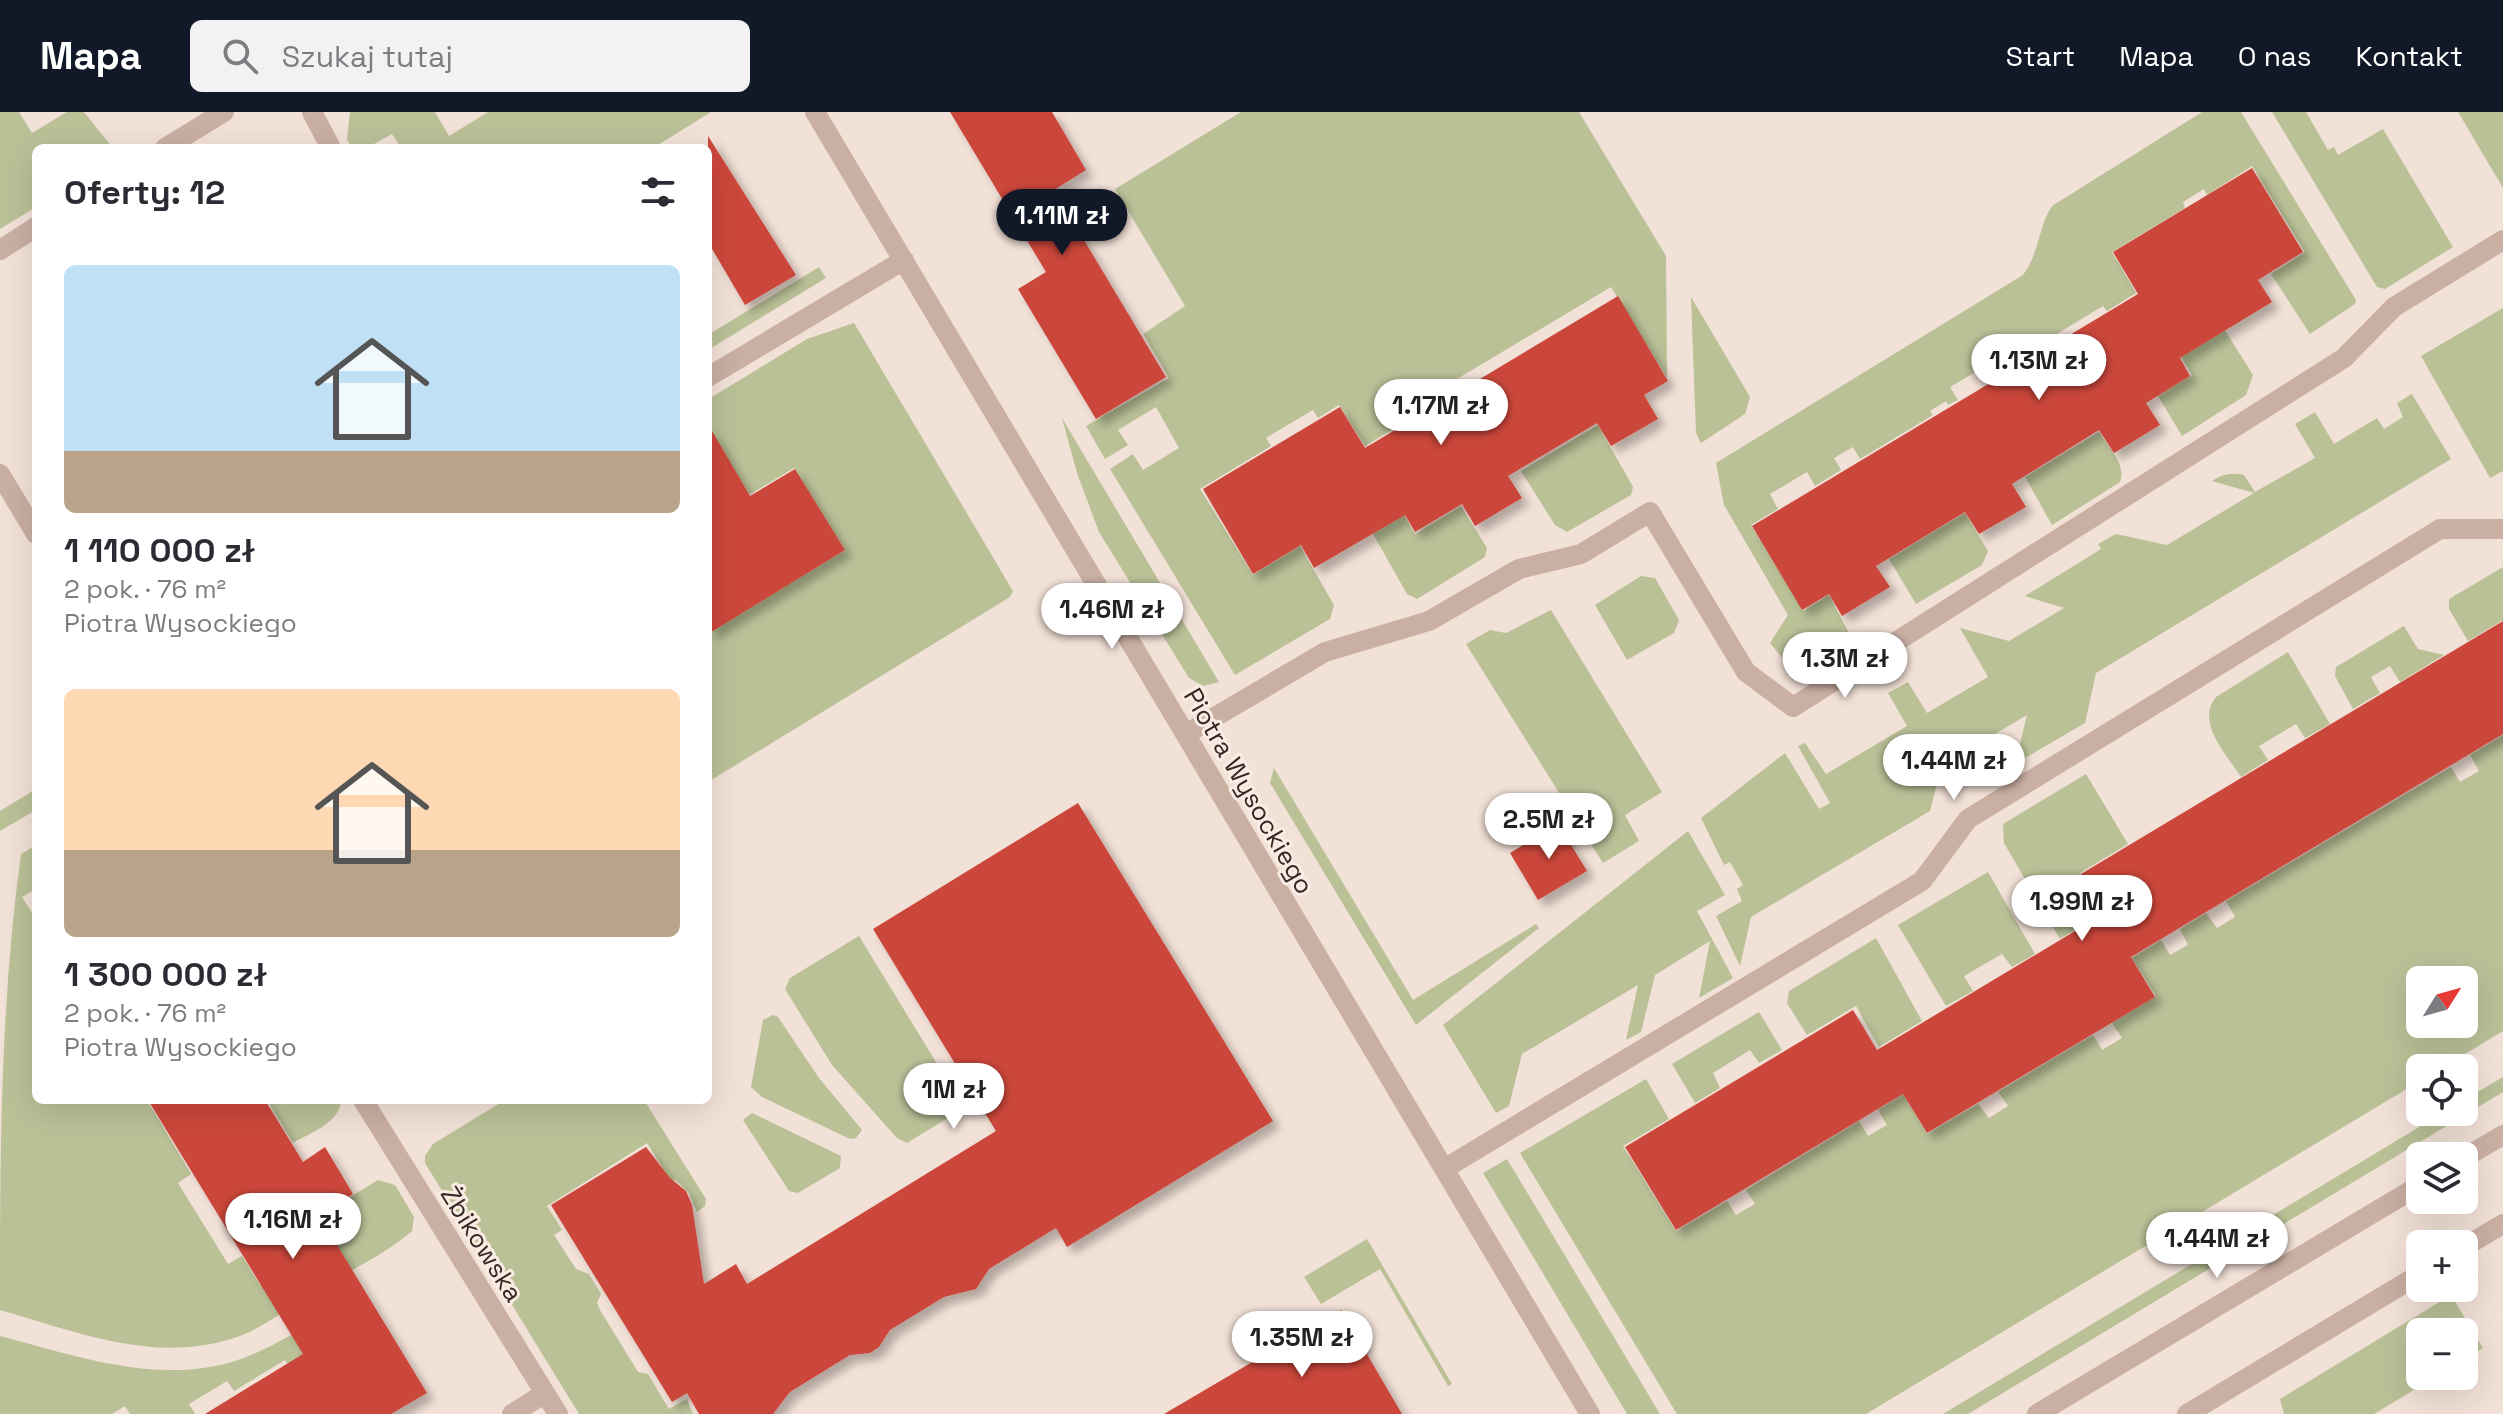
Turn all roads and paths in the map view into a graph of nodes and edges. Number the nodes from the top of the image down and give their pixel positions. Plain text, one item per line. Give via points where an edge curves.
1 (224, 112) edge
2 (312, 112) edge
3 (815, 112) edge
4 (172, 144) edge
5 (329, 144) edge
6 (32, 230) edge
7 (2503, 240) edge
8 (0, 250) edge
9 (904, 260) junction
10 (712, 375) edge
11 (0, 474) edge
12 (32, 527) edge
13 (2503, 529) edge
14 (1186, 734) junction
15 (365, 1104) edge
16 (2503, 1135) edge
17 (2478, 1150) edge
18 (1444, 1169) junction
19 (2406, 1193) edge
20 (2503, 1224) edge
21 (2478, 1239) edge
22 (2406, 1282) edge
23 (545, 1393) junction
24 (512, 1414) edge
25 (558, 1414) edge
26 (1590, 1414) edge
27 (2037, 1414) edge
28 (2187, 1414) edge

1 - 4 street
2 - 5 street
3 - 9 street, Piotra Wysockiego
6 - 8 street
7 - 14 street via 2394,307 2331,367 1793,707 1746,672 1650,512 1581,554 1519,569 1429,621 1325,652
9 - 10 street
9 - 14 street, Piotra Wysockiego
11 - 12 street
13 - 18 street via 2440,529 1968,819 1922,881
14 - 18 street, Piotra Wysockiego
15 - 23 street, Żbikowska
16 - 17 street
18 - 26 street, Piotra Wysockiego
19 - 27 street
20 - 21 street
22 - 28 street
23 - 24 street
23 - 25 street, Żbikowska

